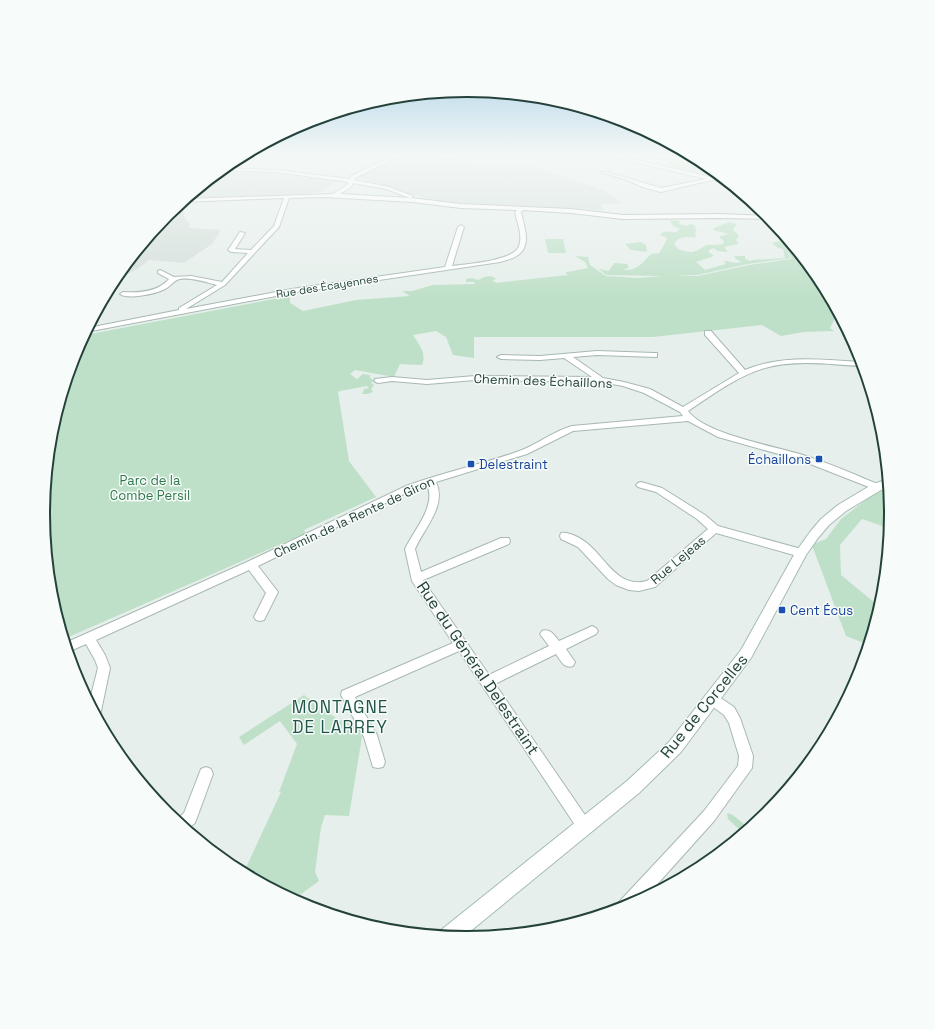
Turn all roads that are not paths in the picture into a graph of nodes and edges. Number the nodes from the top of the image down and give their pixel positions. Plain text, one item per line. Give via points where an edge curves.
1 (285, 202) edge
2 (426, 202) edge
3 (523, 208) junction
4 (761, 218) edge
5 (462, 227) dead end
6 (242, 234) dead end
7 (253, 252) junction
8 (448, 268) junction
9 (160, 272) dead end
10 (174, 279) junction
11 (223, 284) junction
12 (123, 294) dead end
13 (172, 313) junction
14 (94, 329) edge
15 (708, 333) dead end
16 (654, 355) dead end
17 (566, 356) junction
18 (502, 357) dead end
19 (857, 364) edge
20 (744, 373) junction
21 (601, 380) junction
22 (378, 381) dead end
23 (683, 410) junction
24 (689, 418) junction
25 (430, 480) junction
26 (641, 485) dead end
27 (883, 485) edge
28 (714, 529) junction
29 (565, 536) dead end
30 (506, 540) dead end
31 (801, 553) junction
32 (251, 565) junction
33 (416, 578) junction
34 (260, 617) dead end
35 (592, 631) dead end
36 (546, 634) dead end
37 (88, 638) junction
38 (461, 645) junction
39 (71, 646) edge
40 (557, 648) junction
41 (569, 662) dead end
42 (487, 682) junction
43 (713, 699) junction
44 (96, 704) edge
45 (378, 762) dead end
46 (206, 774) dead end
47 (185, 822) edge
48 (584, 826) junction
49 (636, 896) edge
50 (455, 932) edge

1 - 7 street via 277,226
2 - 3 street via 455,206
3 - 4 street via 579,211 623,218
3 - 8 street, Rue des Écayennes via 518,212 523,246 517,254 498,260
5 - 8 street
6 - 7 street via 228,251
7 - 11 street
8 - 13 street, Rue des Écayennes via 292,291
9 - 10 street
10 - 11 street via 191,278
10 - 12 street via 160,289 150,292
11 - 13 street
13 - 14 street, Rue des Écayennes
15 - 20 street
16 - 17 street via 597,353
17 - 18 street
17 - 21 street
19 - 20 street via 784,362
20 - 23 street
21 - 22 street, Chemin des Échaillons via 475,378 427,382 392,379
21 - 23 street, Chemin des Échaillons via 647,392
23 - 24 street, Chemin des Échaillons
24 - 25 street, Chemin de la Rente de Giron via 572,429 525,451
24 - 27 street, Chemin des Échaillons via 721,435 803,458
25 - 32 street, Chemin de la Rente de Giron
25 - 33 street, Rue du Général Delestraint via 434,491 432,510 410,548
26 - 28 street via 659,490 702,517
27 - 31 main road, Rue de Corcelles via 855,499 833,515
28 - 29 street, Rue Lejeas via 651,584 642,588 628,587 618,581 581,542
28 - 31 street
30 - 33 street
31 - 43 main road, Rue de Corcelles via 746,654
32 - 34 street via 272,592
32 - 37 street, Chemin de la Rente de Giron
33 - 38 street, Rue du Général Delestraint
35 - 40 street
36 - 40 street
37 - 39 street, Chemin de la Rente de Giron
37 - 44 street via 104,668
38 - 42 street, Rue du Général Delestraint
38 - 45 street via 347,695 370,735
40 - 41 street
40 - 42 street
42 - 48 street, Rue du Général Delestraint
43 - 48 main road, Rue de Corcelles via 664,757 633,787
43 - 49 street via 728,711 735,722 746,756 745,768 709,816
46 - 47 street via 190,818
48 - 50 main road, Rue de Corcelles

